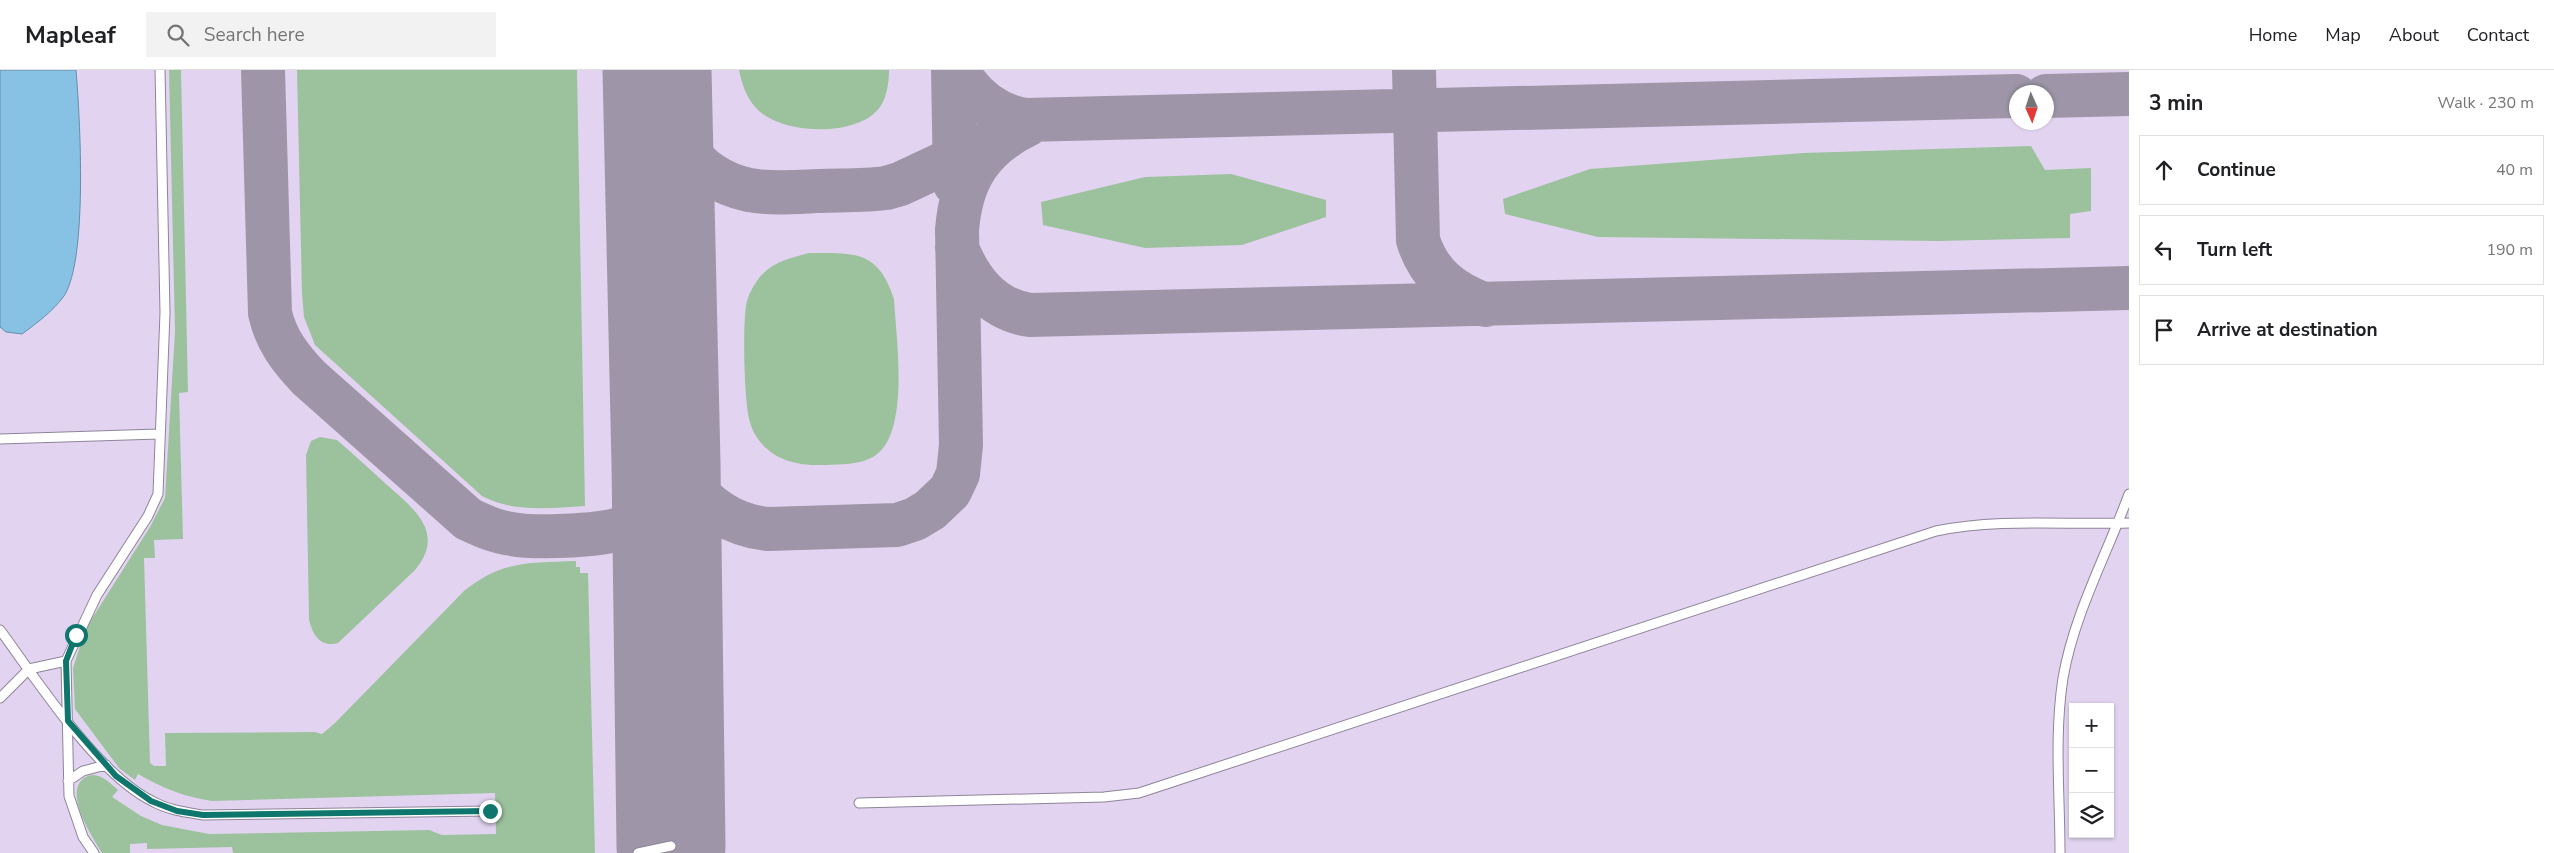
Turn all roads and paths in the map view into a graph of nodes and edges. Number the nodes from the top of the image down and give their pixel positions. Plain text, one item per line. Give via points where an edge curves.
1 (160, 70) edge
2 (159, 434) junction
3 (0, 439) edge
4 (2129, 494) edge
5 (2129, 523) edge
6 (2118, 524) junction
7 (0, 630) edge
8 (66, 661) junction
9 (29, 669) junction
10 (0, 698) edge
11 (68, 721) junction
12 (106, 765) junction
13 (68, 781) junction
14 (859, 803) dead end
15 (490, 811) dead end
16 (671, 846) dead end
17 (94, 853) edge
18 (638, 853) edge
19 (2060, 853) edge

1 - 2 lane via 165,322
2 - 3 lane
2 - 8 lane via 158,494 148,516 97,595
4 - 6 lane
5 - 6 lane
6 - 14 lane via 1978,525 1936,531 1139,793 1104,797
6 - 19 lane via 2076,629 2064,676 2058,737
7 - 9 lane
8 - 9 lane
8 - 11 lane
9 - 10 lane
9 - 11 lane
11 - 12 lane
11 - 13 lane
12 - 13 lane via 83,771
12 - 15 lane via 151,801 177,811 203,815
13 - 17 lane via 69,796 83,837
16 - 18 lane

